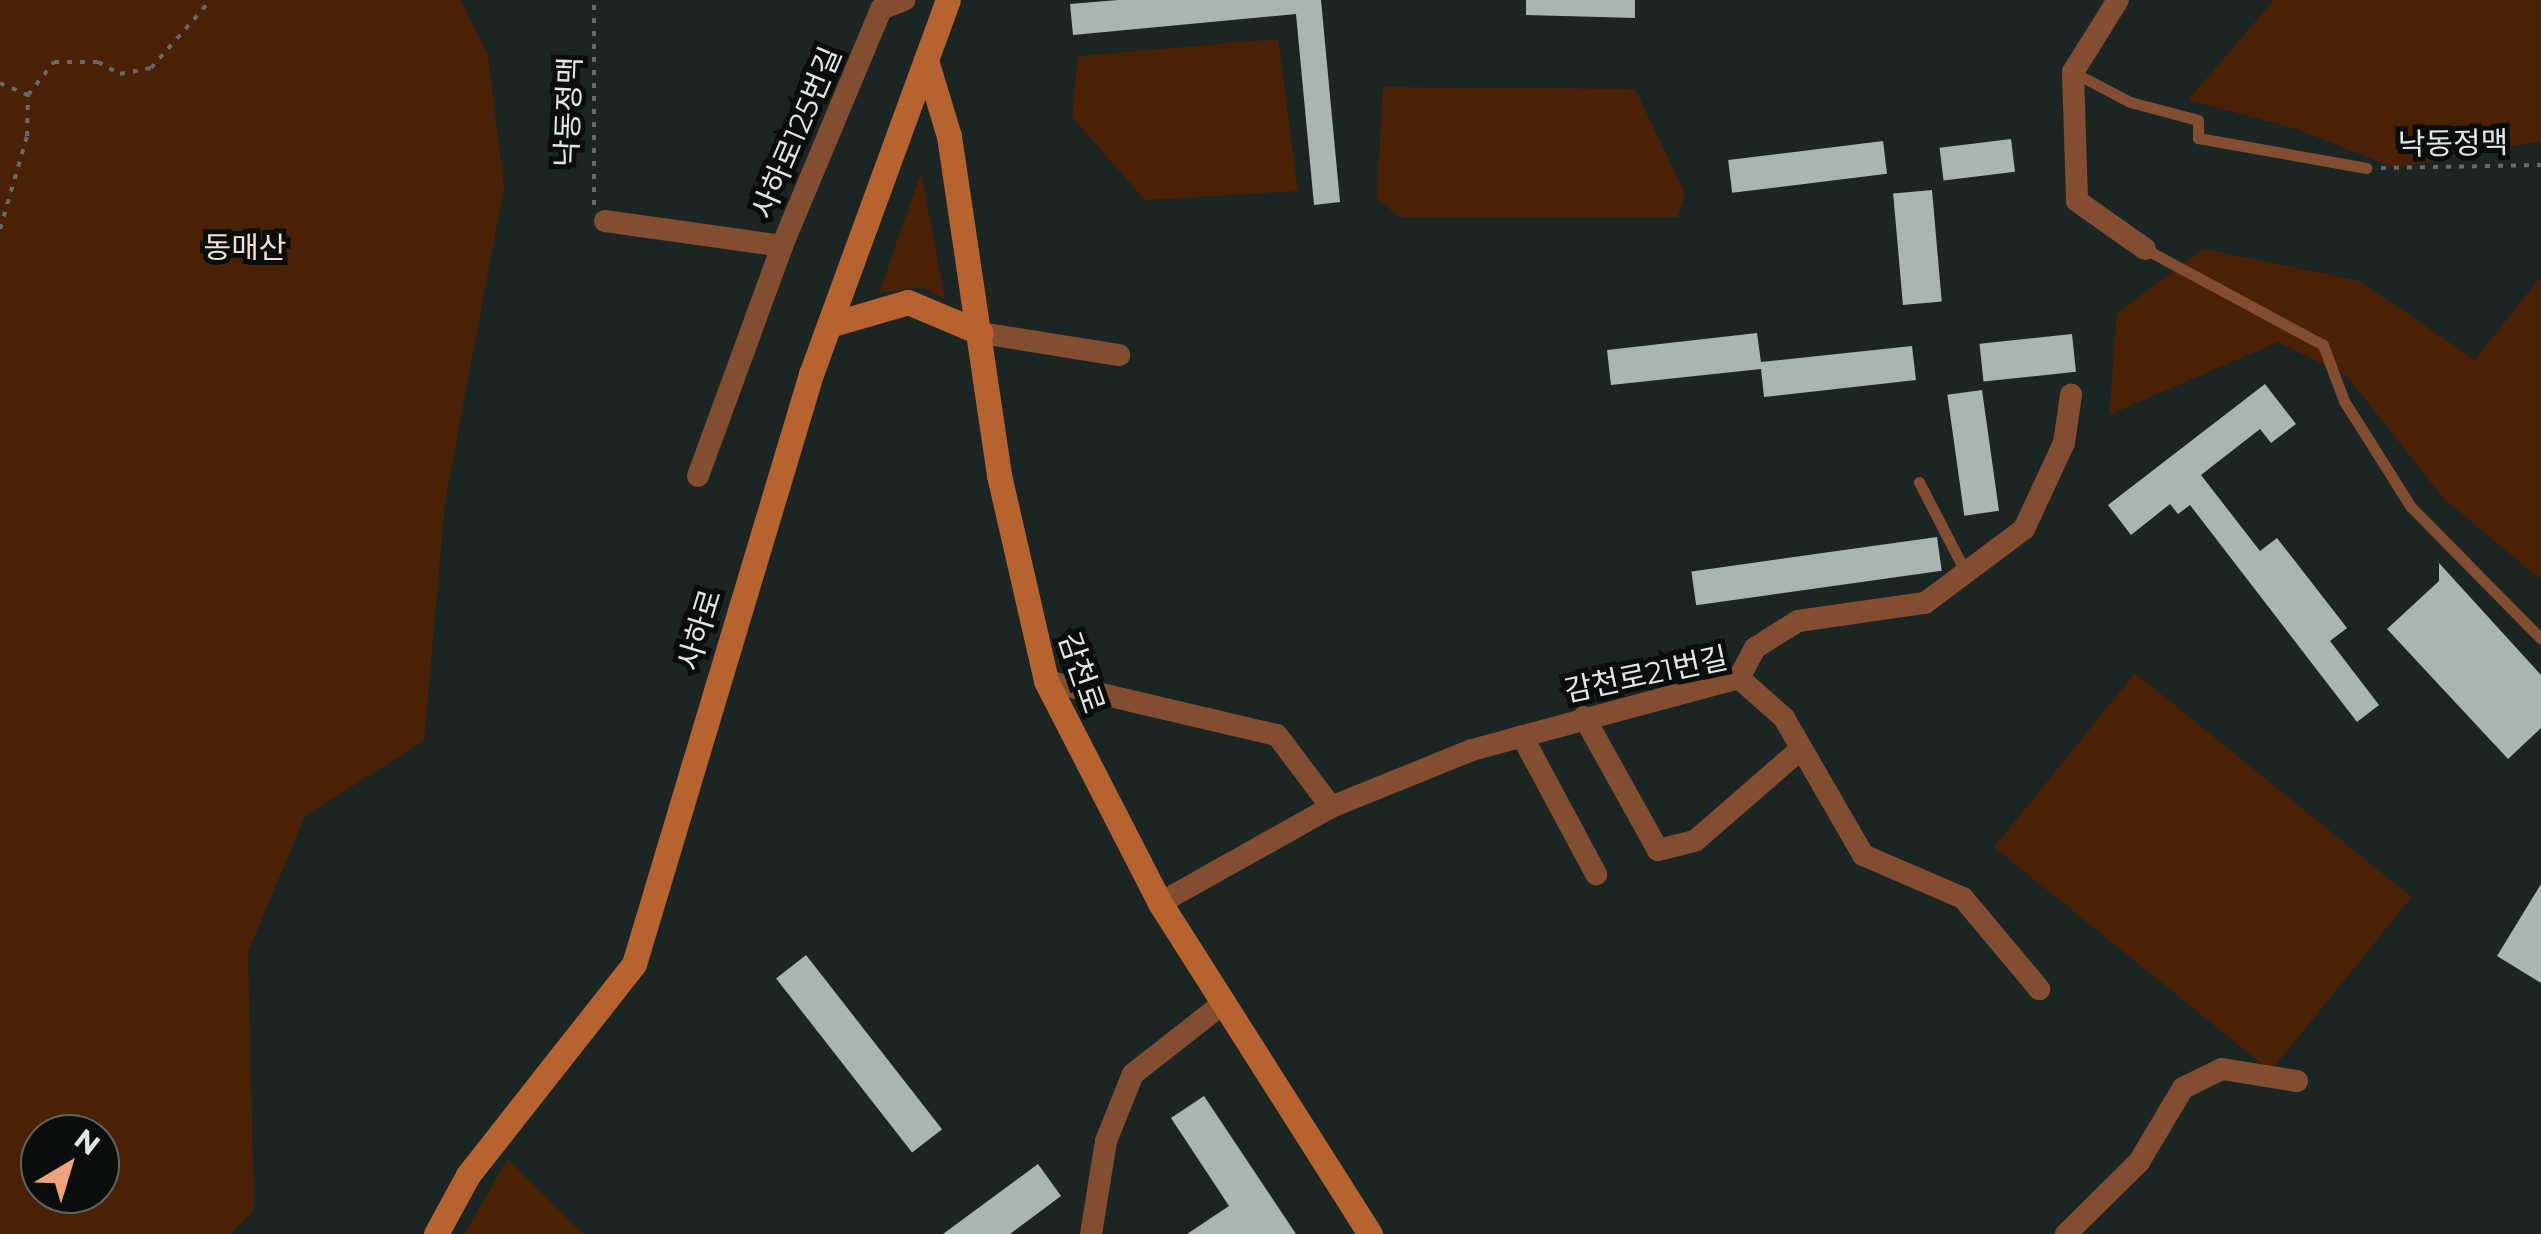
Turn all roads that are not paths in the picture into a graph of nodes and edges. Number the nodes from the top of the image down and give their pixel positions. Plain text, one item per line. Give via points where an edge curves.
1 (904, 0) edge
2 (948, 0) edge
3 (2118, 0) edge
4 (926, 60) junction
5 (2073, 72) junction
6 (2366, 168) road end
7 (604, 221) road end
8 (782, 246) junction
9 (2145, 250) joint
10 (829, 325) junction
11 (981, 333) junction
12 (1119, 354) dead end
13 (2071, 395) dead end
14 (698, 476) dead end
15 (1919, 482) dead end
16 (1966, 573) junction
17 (2541, 639) edge
18 (1740, 678) junction
19 (1046, 680) junction
20 (1584, 717) junction
21 (1522, 736) junction
22 (1801, 749) junction
23 (1331, 808) junction
24 (1596, 874) dead end
25 (1160, 903) junction
26 (2039, 989) dead end
27 (1222, 1005) junction
28 (2297, 1081) dead end
29 (436, 1234) edge
30 (1090, 1234) edge
31 (1370, 1234) edge
32 (2066, 1234) edge

1 - 8 street, 사하로125번길 via 882,9
2 - 4 main road, 사하로
3 - 5 street
4 - 10 main road, 사하로
4 - 11 main road, 감천로 via 949,136
5 - 6 lane via 2130,102 2198,120 2198,138
5 - 9 street via 2078,202
7 - 8 street, 사하로125번길
8 - 14 street, 사하로125번길
9 - 17 lane via 2323,345 2344,401 2411,506
10 - 11 main road via 908,302
10 - 29 main road, 사하로 via 634,964 468,1175
11 - 12 street
11 - 19 main road, 감천로 via 999,474
13 - 16 street via 2064,443 2024,529
15 - 16 lane
16 - 18 street via 1925,602 1798,621 1754,648
18 - 20 street, 감천로21번길
18 - 22 street, 감천로21번길 via 1784,718
19 - 23 street via 1277,735
19 - 25 main road, 감천로
20 - 21 street, 감천로21번길
20 - 22 street via 1658,850 1694,841
21 - 23 street, 감천로21번길
21 - 24 street
22 - 26 street, 감천로21번길 via 1862,854 1963,898
23 - 25 street, 감천로21번길
25 - 27 main road, 감천로
27 - 30 street via 1133,1074 1106,1141
27 - 31 main road, 감천로
28 - 32 street via 2222,1068 2183,1088 2139,1162

